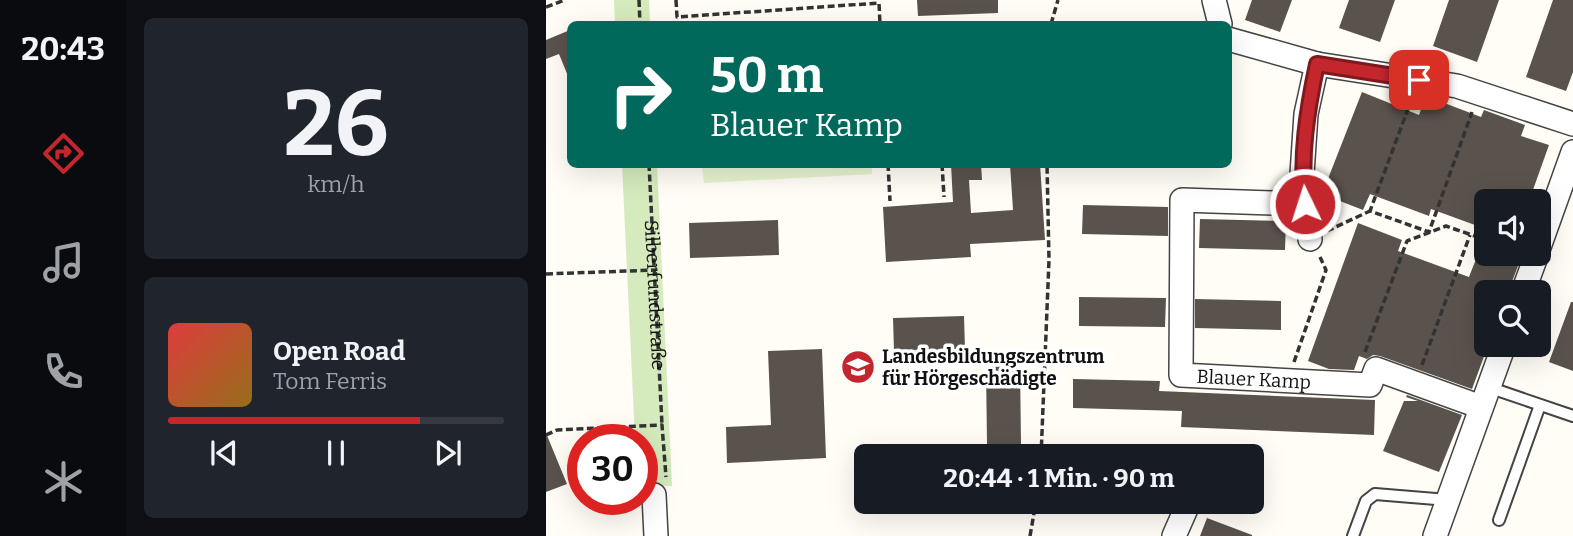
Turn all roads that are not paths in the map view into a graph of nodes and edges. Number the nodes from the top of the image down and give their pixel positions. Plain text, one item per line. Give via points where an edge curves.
1 (1214, 0) edge
2 (1219, 21) edge
3 (1232, 40) edge
4 (1317, 64) junction
5 (1573, 124) edge
6 (1573, 152) edge
7 (1305, 204) junction
8 (1551, 215) edge
9 (1311, 239) road end
10 (1500, 357) edge
11 (1485, 397) junction
12 (1540, 405) junction
13 (1573, 416) edge
14 (660, 487) road end
15 (1448, 500) junction
16 (1184, 514) edge
17 (1499, 520) dead end
18 (656, 536) edge
19 (1174, 536) edge
20 (1353, 536) edge
21 (1435, 536) edge

1 - 2 street
3 - 4 street
4 - 5 street via 1457,86
4 - 7 street via 1306,114
6 - 8 street
7 - 9 street
7 - 11 street, Blauer Kamp via 1182,200 1181,374 1370,385 1376,369 1415,384
10 - 11 street
11 - 12 lane
11 - 15 street
12 - 13 lane
12 - 17 lane
14 - 18 street
15 - 20 lane via 1375,494 1366,501
15 - 21 street
16 - 19 street

